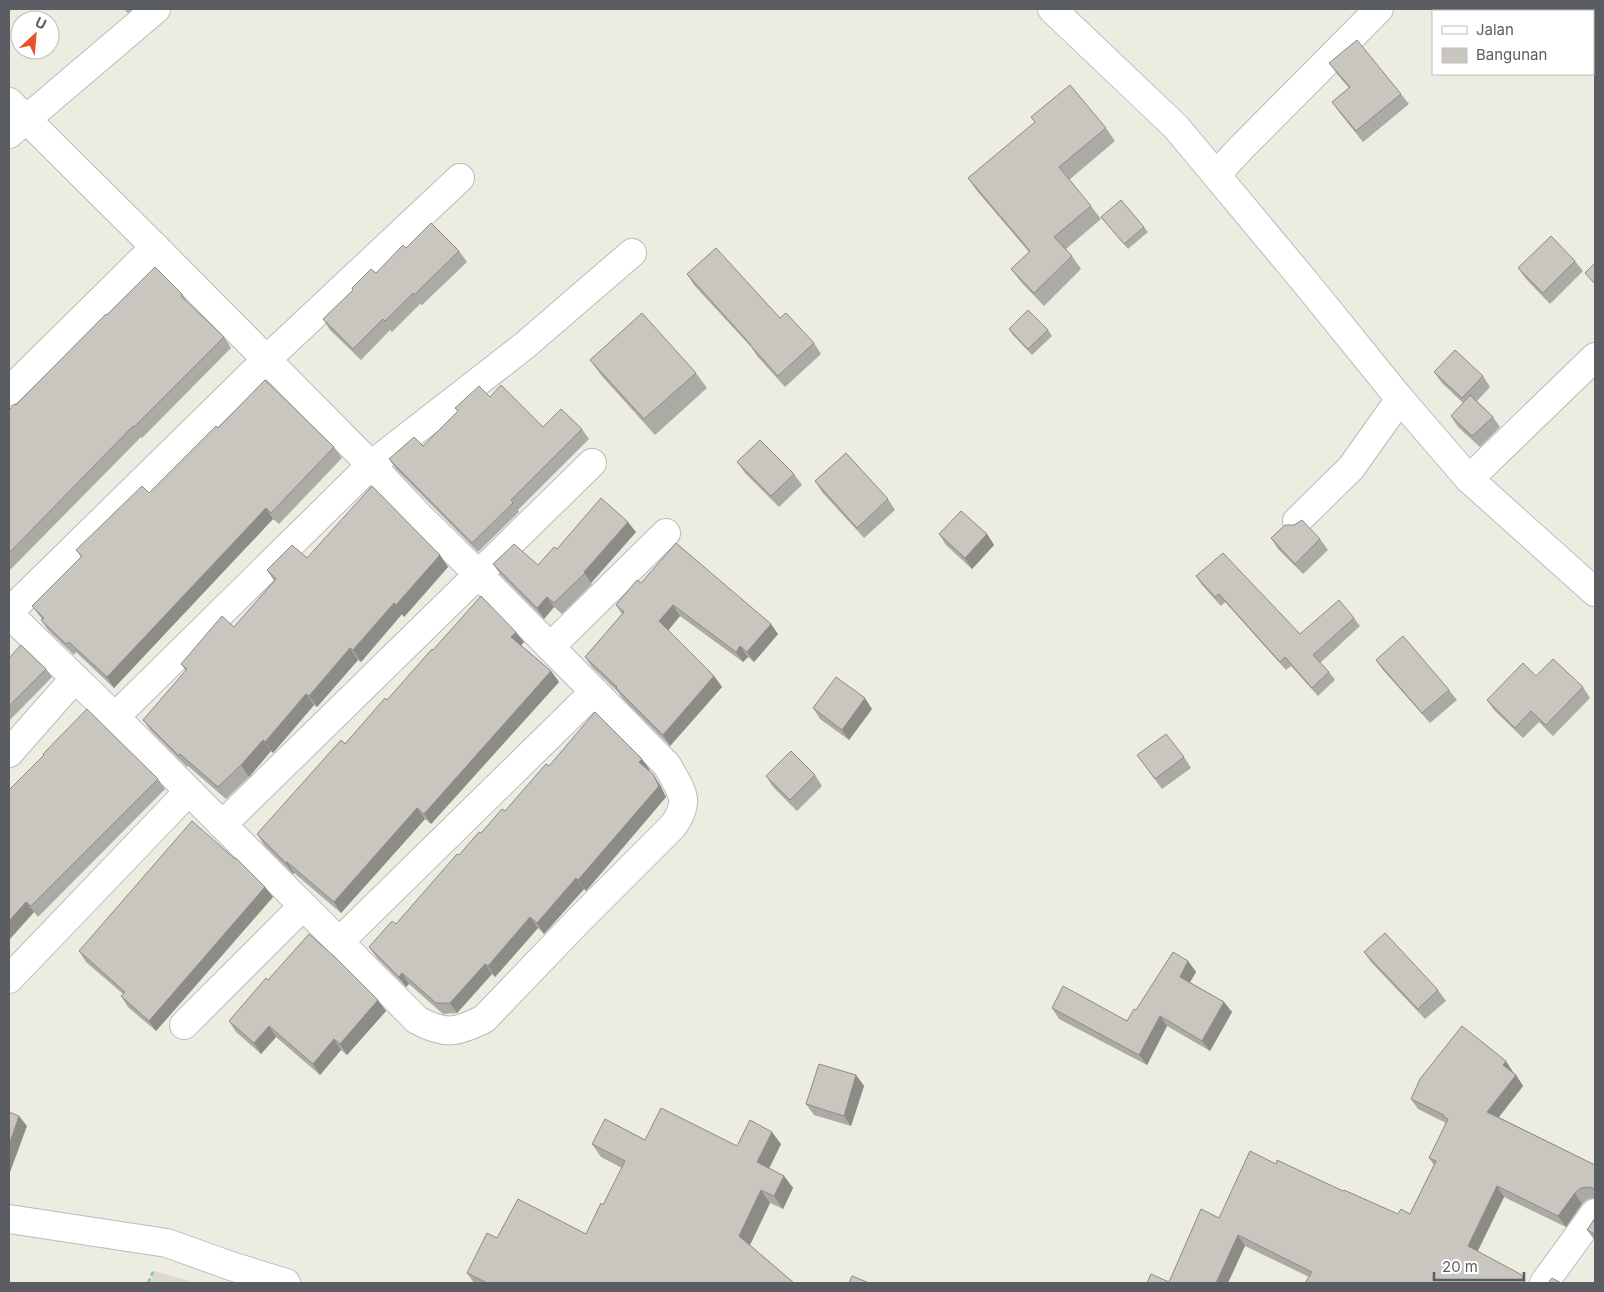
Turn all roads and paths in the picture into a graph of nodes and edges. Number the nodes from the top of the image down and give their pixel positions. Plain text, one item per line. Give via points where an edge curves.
1 (156, 9) edge
2 (1052, 9) edge
3 (1379, 9) edge
4 (14, 119) edge
5 (1216, 175) junction
6 (460, 178) dead end
7 (155, 247) junction
8 (632, 253) dead end
9 (1595, 357) edge
10 (266, 360) junction
11 (9, 391) edge
12 (1400, 399) junction
13 (592, 463) dead end
14 (371, 466) junction
15 (1469, 479) junction
16 (1297, 520) dead end
17 (666, 533) dead end
18 (478, 574) junction
19 (1595, 592) edge
20 (9, 613) edge
21 (550, 647) junction
22 (75, 678) junction
23 (594, 692) junction
24 (115, 717) junction
25 (9, 753) edge
26 (189, 791) junction
27 (222, 825) junction
28 (303, 906) junction
29 (339, 942) junction
30 (9, 979) edge
31 (184, 1025) dead end
32 (1595, 1213) edge
33 (9, 1219) edge
34 (286, 1283) edge
35 (1544, 1283) edge

1 - 4 street
2 - 5 street via 1176,127
3 - 5 street
4 - 7 street
5 - 12 street
6 - 10 street
7 - 10 street
7 - 11 street
8 - 14 street via 524,346
9 - 15 street
10 - 14 street
10 - 20 street
12 - 15 street
12 - 16 street via 1351,468
13 - 18 street
14 - 18 street
14 - 24 street
15 - 19 street
17 - 21 street
18 - 21 street
18 - 27 street
20 - 22 street
21 - 23 street
22 - 24 street
22 - 25 street
23 - 29 street
23 - 29 street via 667,765 684,799 681,814 673,826 484,1019 464,1029 446,1030 417,1020
24 - 26 street
26 - 27 street
26 - 30 street
27 - 28 street
28 - 29 street
28 - 31 street
32 - 35 street
33 - 34 street via 167,1243

